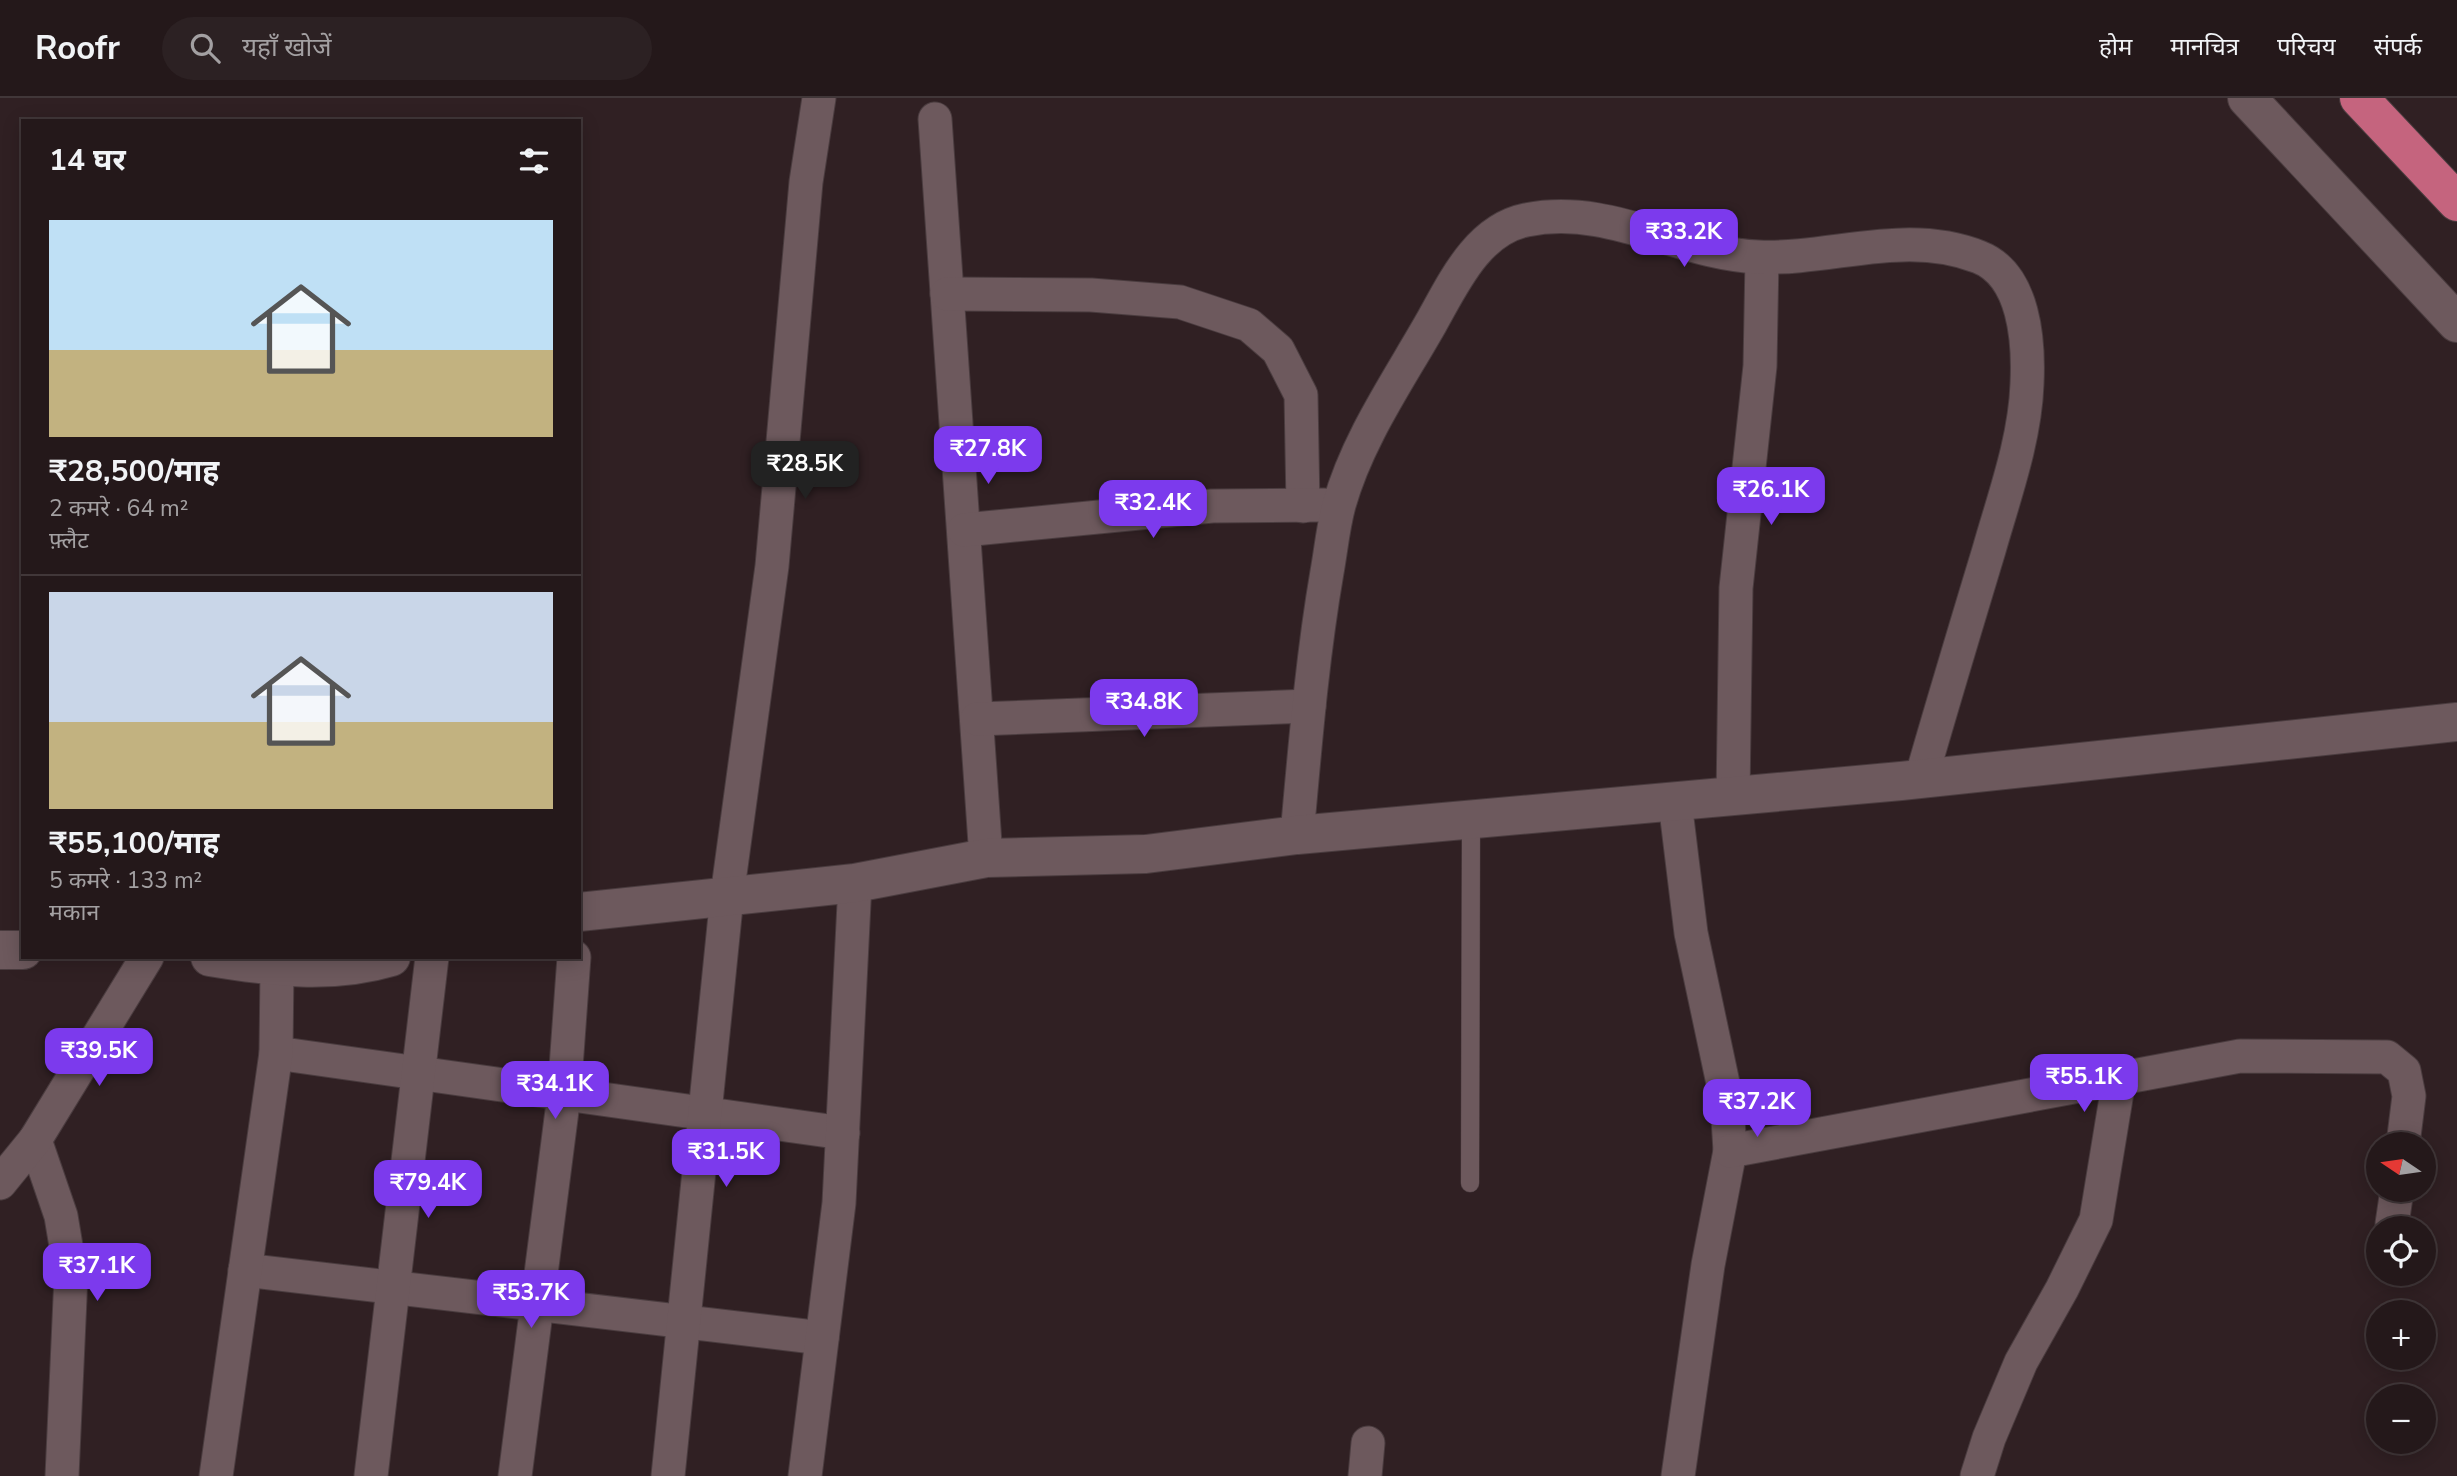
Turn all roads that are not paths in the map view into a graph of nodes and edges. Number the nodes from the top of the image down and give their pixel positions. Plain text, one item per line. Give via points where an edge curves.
1 (819, 98) edge
2 (2247, 98) edge
3 (2359, 98) edge
4 (935, 119) dead end
5 (2457, 202) edge
6 (1762, 258) junction
7 (947, 294) junction
8 (2457, 323) edge
9 (1339, 505) junction
10 (1303, 506) junction
11 (964, 530) junction
12 (1309, 706) junction
13 (977, 719) junction
14 (2457, 722) edge
15 (1920, 779) junction
16 (1733, 797) junction
17 (1675, 802) junction
18 (1471, 821) junction
19 (1297, 835) junction
20 (986, 858) junction
21 (855, 883) junction
22 (727, 896) junction
23 (581, 912) edge
24 (0, 950) edge
25 (21, 950) edge
26 (146, 959) edge
27 (222, 959) edge
28 (385, 959) edge
29 (432, 959) edge
30 (574, 959) edge
31 (277, 968) junction
32 (276, 1053) junction
33 (418, 1075) junction
34 (2119, 1080) junction
35 (564, 1095) junction
36 (707, 1114) junction
37 (2404, 1132) edge
38 (843, 1133) junction
39 (36, 1140) junction
40 (1730, 1151) junction
41 (0, 1183) edge
42 (1470, 1183) dead end
43 (245, 1270) junction
44 (393, 1286) junction
45 (535, 1303) junction
46 (685, 1321) junction
47 (822, 1338) junction
48 (1368, 1443) dead end
49 (62, 1476) edge
50 (216, 1476) edge
51 (371, 1476) edge
52 (515, 1476) edge
53 (668, 1476) edge
54 (805, 1476) edge
55 (1364, 1476) edge
56 (1678, 1476) edge
57 (1977, 1476) edge

1 - 22 street via 806,182 772,566
2 - 8 street
3 - 5 highway
4 - 7 street
6 - 9 street via 1569,215 1521,220 1483,242 1454,281 1363,445
6 - 15 street via 1902,244 1933,246 1981,257 2002,271 2018,300 2027,345 2028,387 2012,471
6 - 16 street via 1760,366 1736,588
7 - 10 street via 1091,295 1180,302 1249,325 1278,350 1301,396
7 - 11 street
9 - 10 street
9 - 12 street via 1314,643
10 - 11 street via 1212,506
11 - 13 street
12 - 13 street
12 - 19 street
13 - 20 street
14 - 15 street
15 - 16 street
16 - 17 street
17 - 18 street
17 - 40 street via 1691,933 1727,1102
18 - 19 street
18 - 42 lane
19 - 20 street via 1146,854
20 - 21 street
21 - 22 street
21 - 38 street
22 - 23 street
22 - 36 street
24 - 25 street
26 - 39 street
27 - 31 street
28 - 31 street via 360,967
29 - 33 street
30 - 35 street
31 - 32 street
32 - 33 street
32 - 43 street
33 - 35 street
33 - 44 street
34 - 37 street via 2240,1056 2387,1057 2404,1071 2409,1096
34 - 40 street
34 - 57 street via 2096,1220 2021,1362
35 - 36 street
35 - 45 street
36 - 38 street
36 - 46 street
38 - 47 street
39 - 41 street
39 - 49 street via 61,1216 71,1276
40 - 56 street via 1708,1265
43 - 44 street
43 - 50 street
44 - 45 street
44 - 51 street
45 - 46 street
45 - 52 street
46 - 47 street
46 - 53 street
47 - 54 street
48 - 55 street

